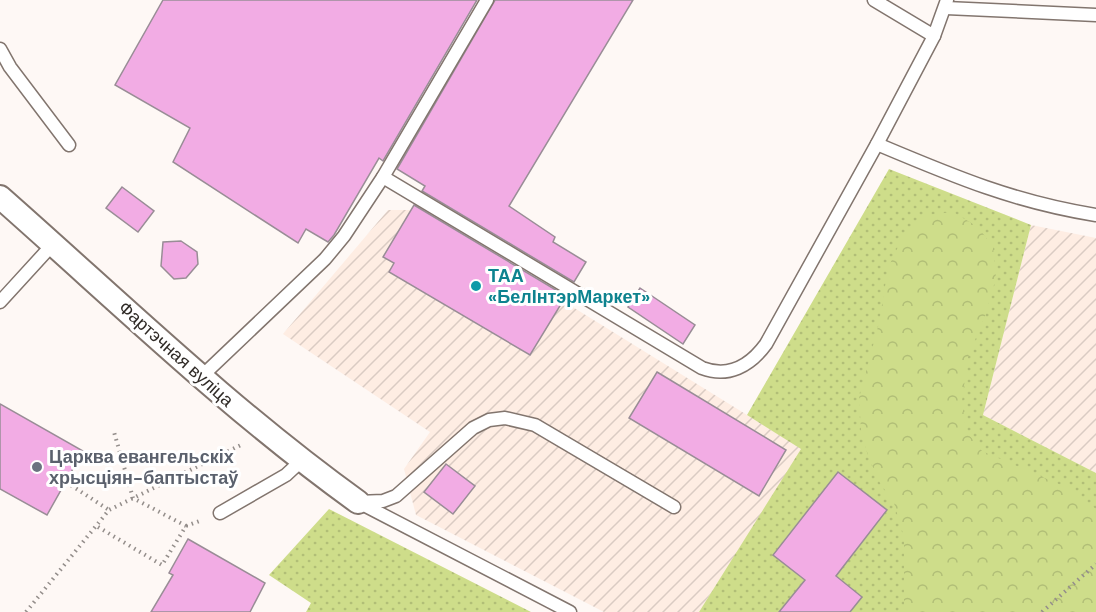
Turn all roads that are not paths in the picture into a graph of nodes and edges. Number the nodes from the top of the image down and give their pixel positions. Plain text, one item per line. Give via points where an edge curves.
1 (487, 0) edge
2 (874, 0) edge
3 (946, 4) edge
4 (1096, 15) edge
5 (934, 36) junction
6 (0, 49) edge
7 (877, 144) junction
8 (69, 145) dead end
9 (383, 177) junction
10 (0, 197) edge
11 (1096, 215) edge
12 (53, 244) junction
13 (0, 302) edge
14 (201, 378) junction
15 (301, 461) junction
16 (358, 502) junction
17 (674, 507) dead end
18 (220, 513) dead end
19 (570, 612) edge

1 - 9 lane
2 - 5 lane
3 - 4 lane
3 - 5 lane
5 - 7 lane
6 - 8 lane
7 - 9 lane via 757,357 744,366 713,373
7 - 11 lane via 996,192 1056,209
9 - 14 lane via 325,259
10 - 12 street, Фартэчная вуліца
12 - 13 lane
12 - 14 street, Фартэчная вуліца
14 - 15 street, Фартэчная вуліца
15 - 16 street, Фартэчная вуліца
15 - 18 lane via 286,475
16 - 17 lane via 383,501 396,495 473,428 505,418 535,425
16 - 19 lane

